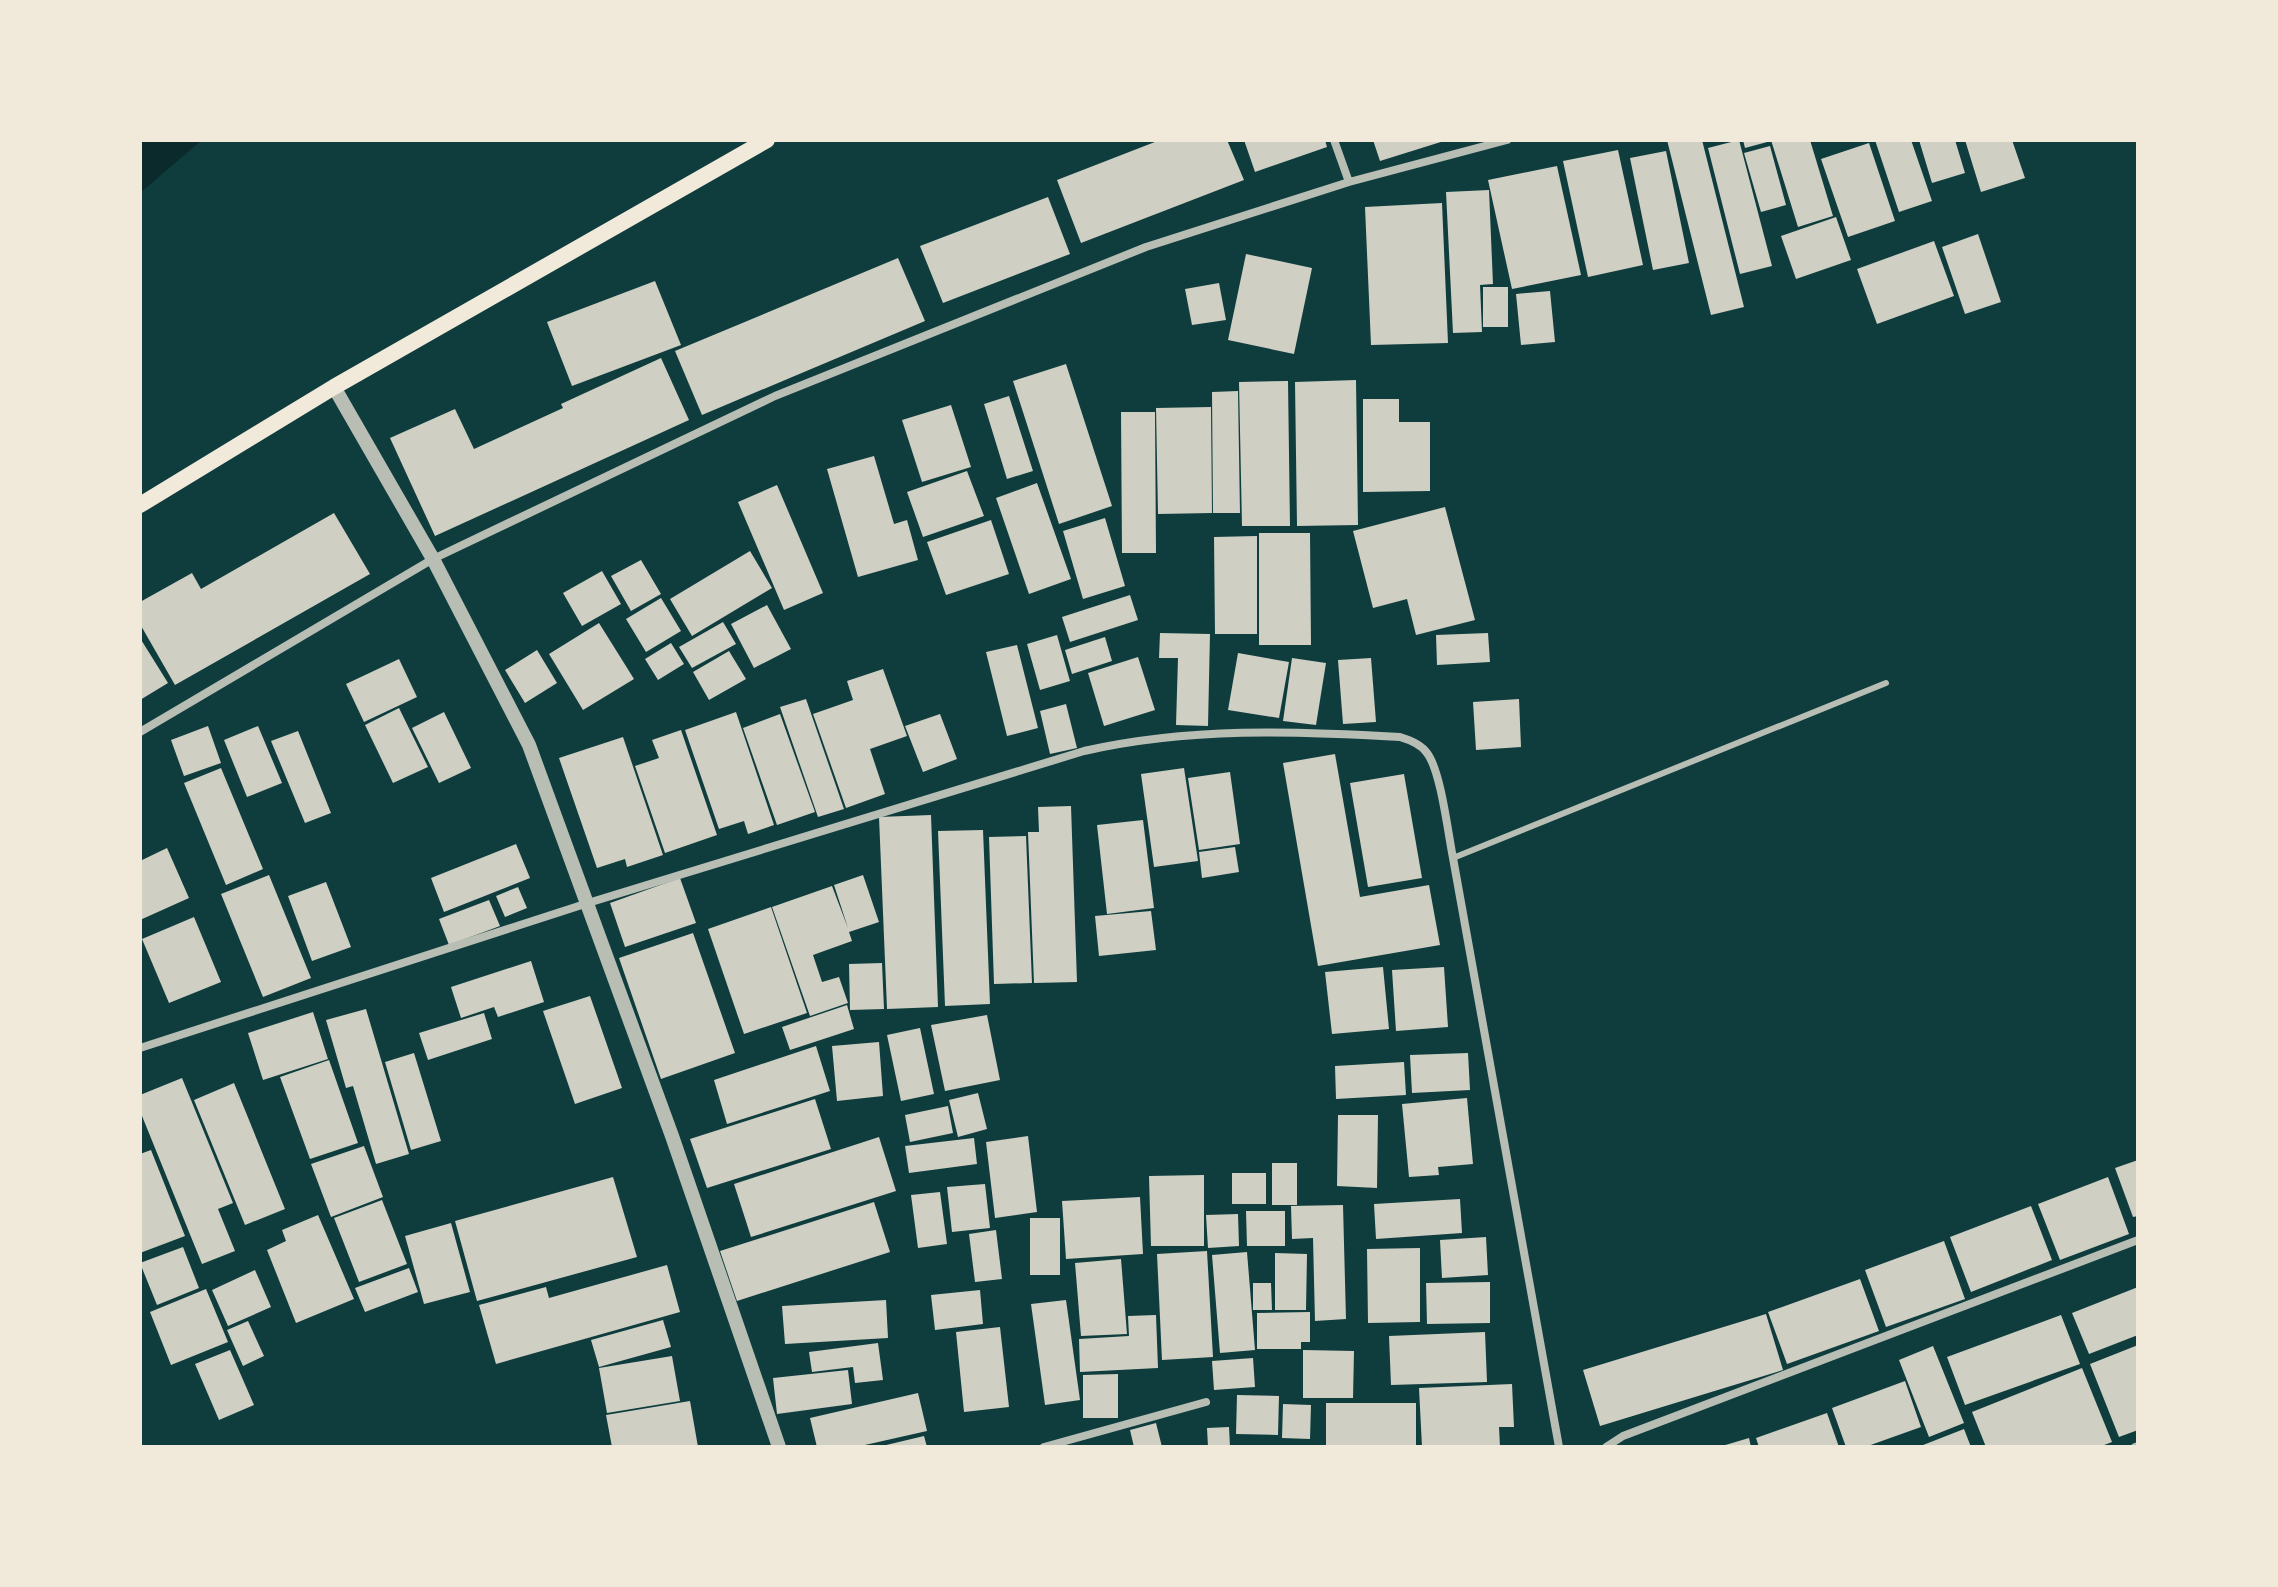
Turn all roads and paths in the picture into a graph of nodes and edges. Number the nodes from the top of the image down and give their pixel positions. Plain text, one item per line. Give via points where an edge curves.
1 (767, 140) edge
2 (1334, 140) edge
3 (1507, 140) edge
4 (1349, 182) junction
5 (334, 387) junction
6 (140, 505) edge
7 (433, 559) junction
8 (1886, 683) dead end
9 (140, 732) edge
10 (1453, 858) junction
11 (588, 903) junction
12 (140, 1048) edge
13 (2138, 1240) edge
14 (1206, 1402) dead end
15 (779, 1447) edge
16 (1044, 1447) edge
17 (1559, 1447) edge
18 (1606, 1447) edge

1 - 5 main road
2 - 4 street
3 - 4 street
4 - 7 street via 1146,247 775,396
5 - 6 main road
5 - 7 street
7 - 9 street
7 - 11 street via 529,745
8 - 10 lane
10 - 11 street via 1434,767 1415,742 1288,731 1184,734 1084,751
10 - 17 street
11 - 12 street
11 - 15 street
13 - 18 street via 1623,1436
14 - 16 street

